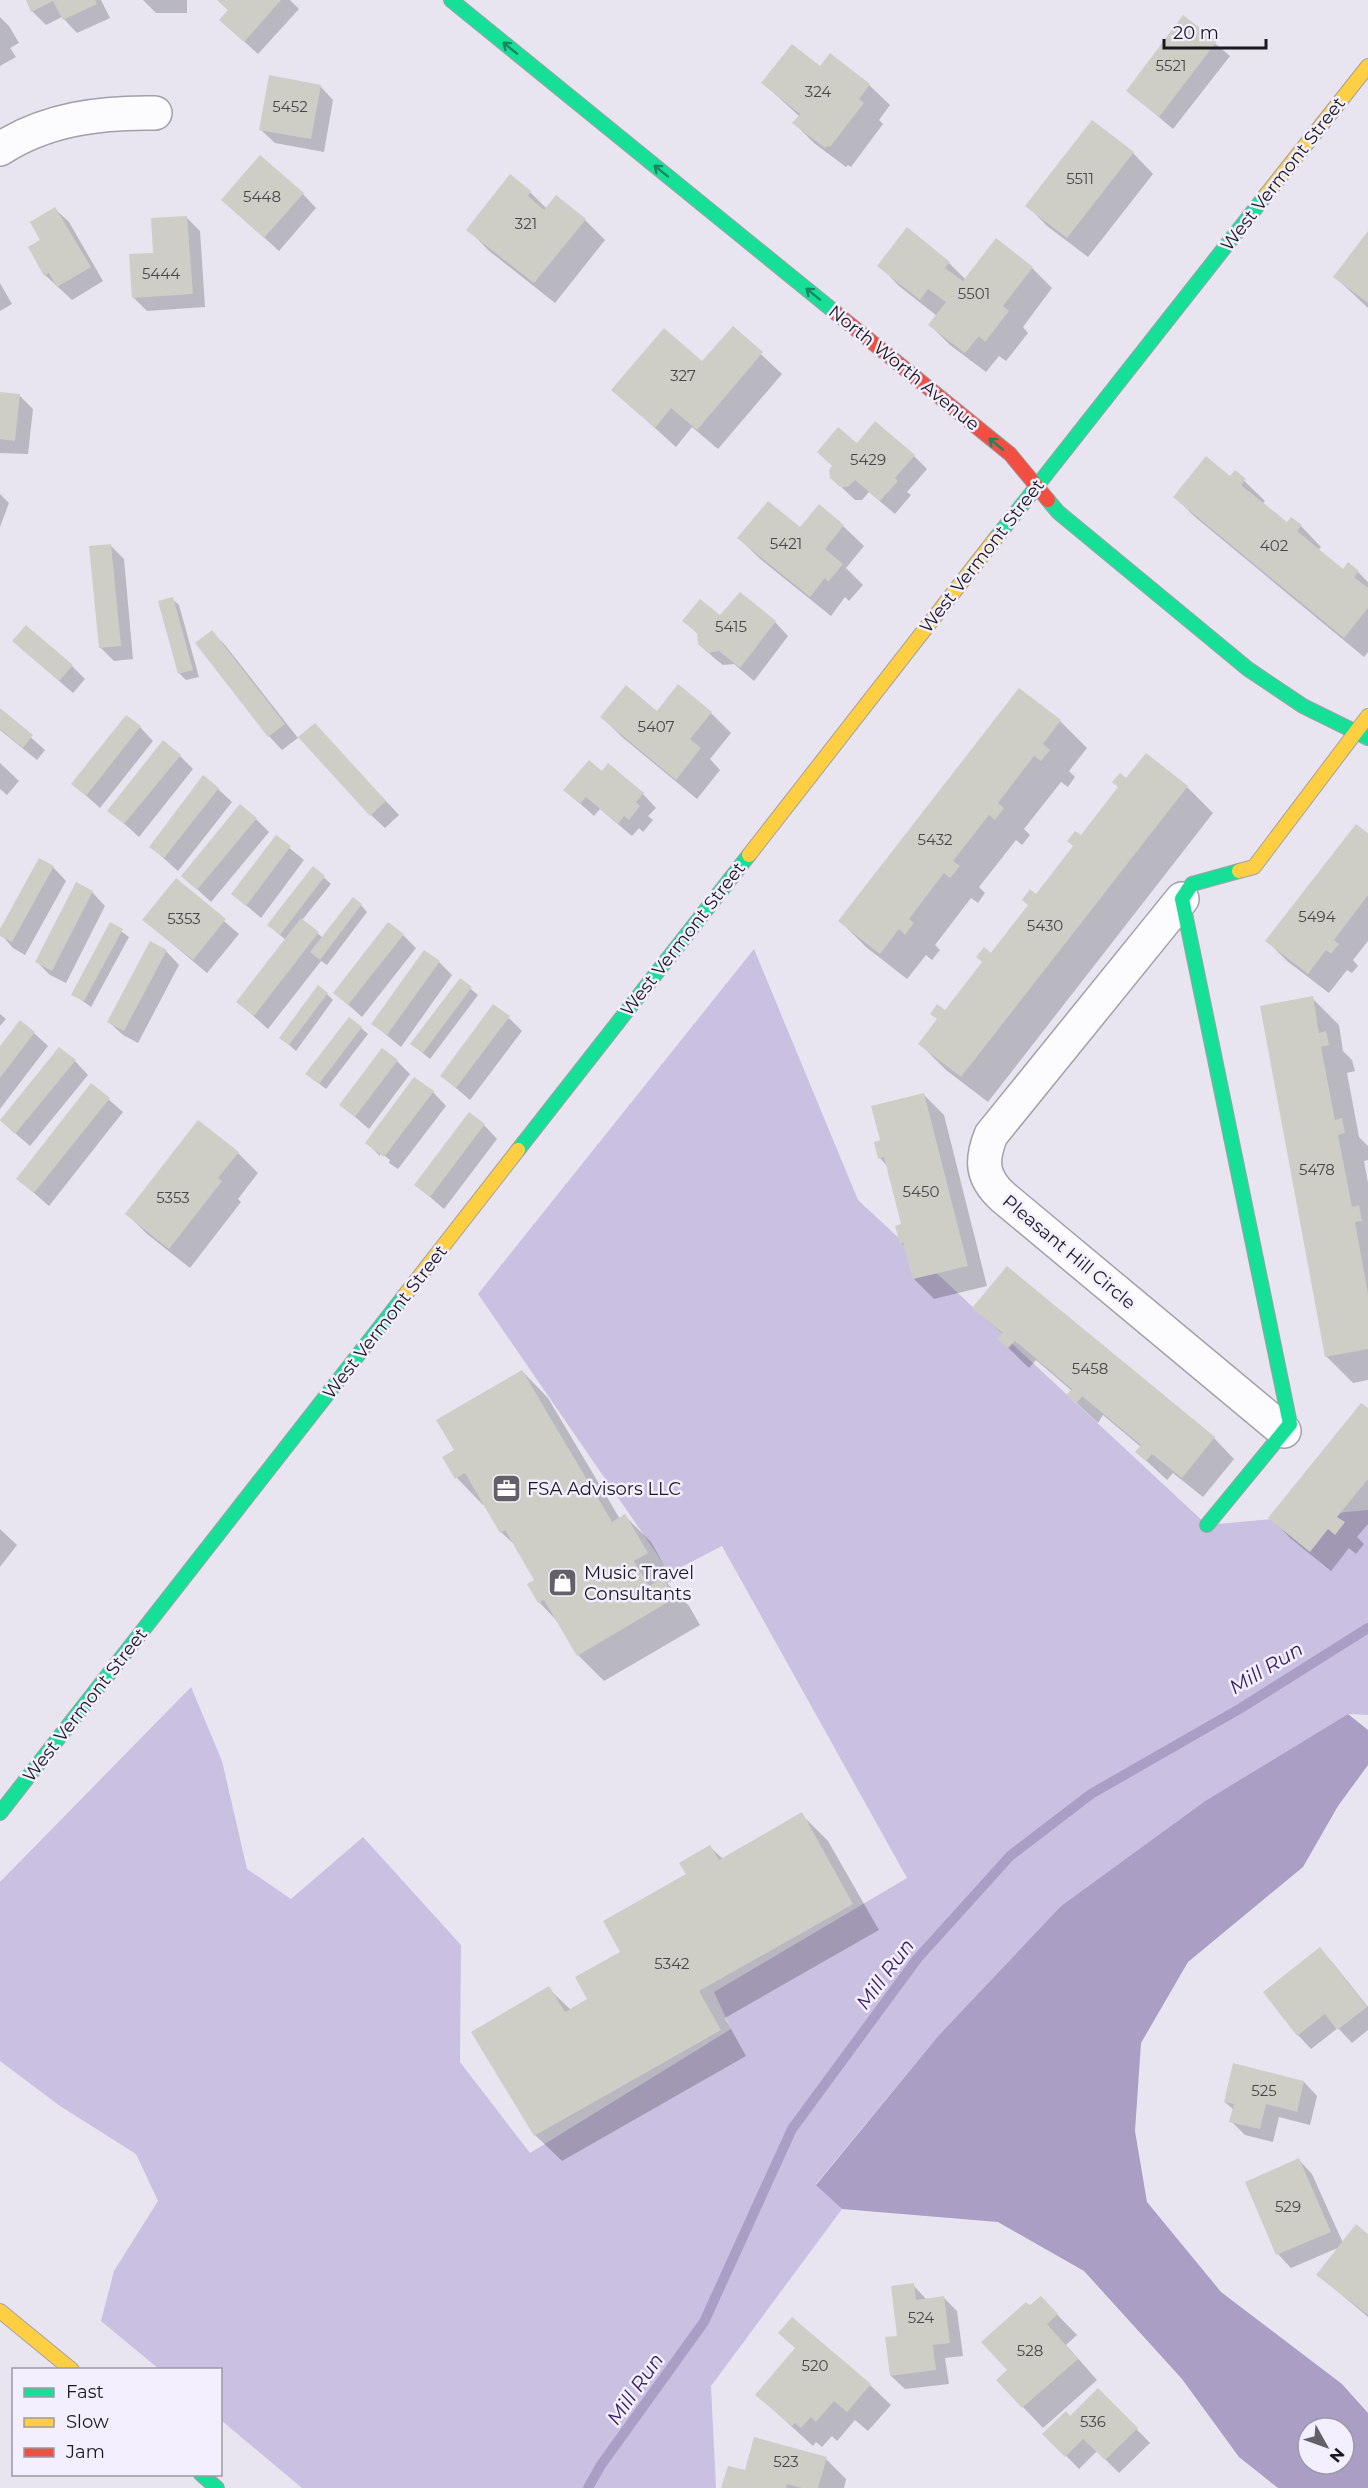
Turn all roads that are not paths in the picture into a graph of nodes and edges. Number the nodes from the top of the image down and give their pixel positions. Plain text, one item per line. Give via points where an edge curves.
1 (452, 0) edge
2 (1368, 66) edge
3 (155, 112) dead end
4 (0, 149) edge
5 (1037, 486) junction
6 (1368, 716) edge
7 (1362, 735) edge
8 (1182, 899) junction
9 (1284, 1431) junction
10 (1207, 1525) dead end
11 (0, 1813) edge
12 (0, 2311) edge
13 (70, 2368) edge
14 (202, 2476) edge
15 (217, 2488) edge

5 -> 1 street, North Worth Avenue via 1010,454
2 - 5 street, West Vermont Street
3 - 4 street via 64,121 34,130
5 - 7 street, North Worth Avenue via 1058,512 1248,669 1292,700
5 - 11 street, West Vermont Street
6 - 7 street, Pleasant Hill Circle
7 - 8 street, Pleasant Hill Circle via 1254,867 1192,884
8 - 9 street via 1290,1424
8 - 9 street, Pleasant Hill Circle via 992,1135 984,1164 988,1178 1003,1197
9 - 10 street
12 - 13 street
14 - 15 street

